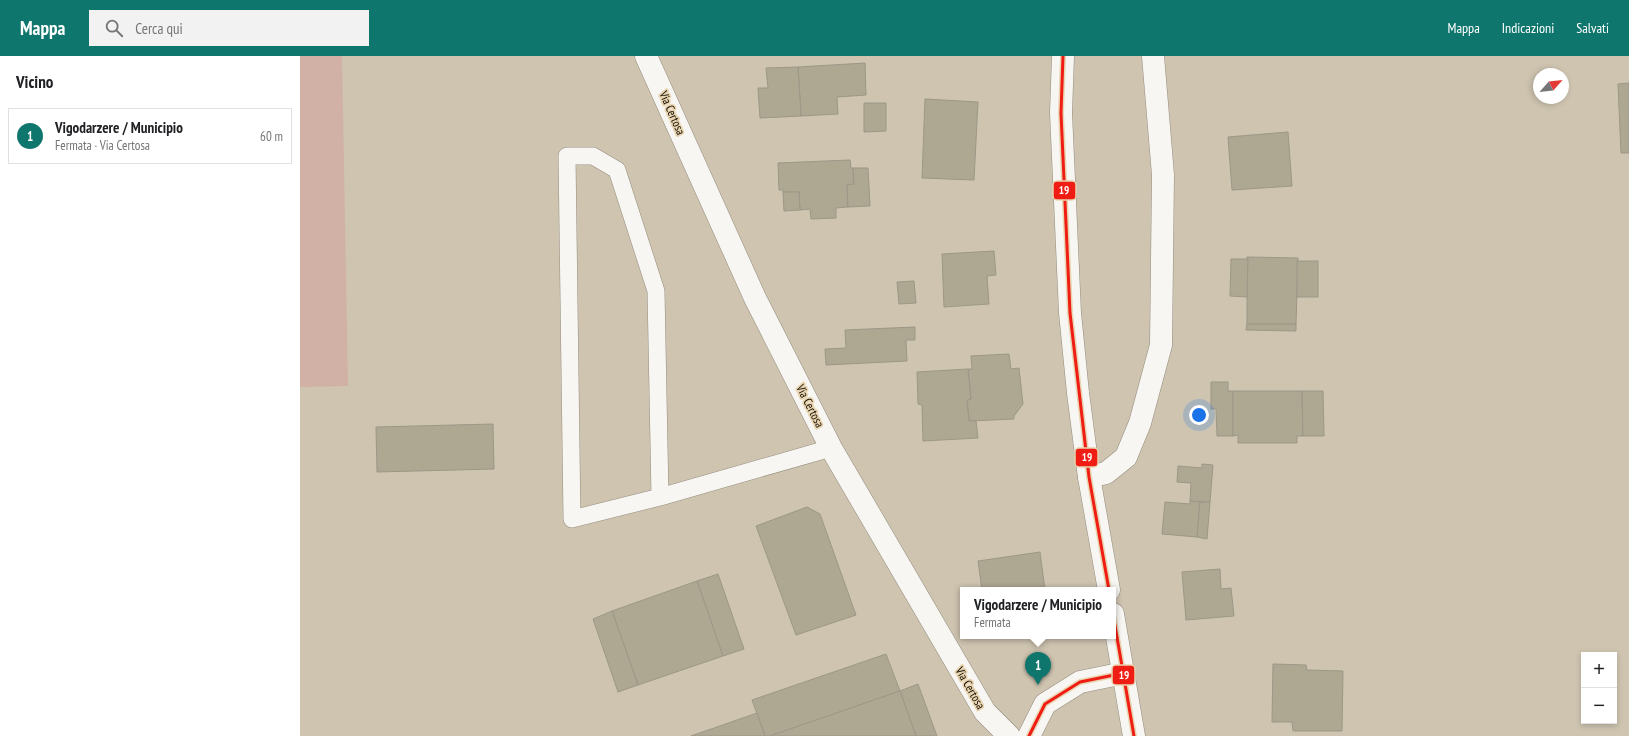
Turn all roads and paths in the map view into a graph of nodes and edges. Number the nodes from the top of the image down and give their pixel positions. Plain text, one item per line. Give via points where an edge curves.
1 (646, 56) edge
2 (1063, 56) edge
3 (1153, 56) edge
4 (831, 448) junction
5 (1089, 477) junction
6 (660, 497) junction
7 (1108, 587) edge
8 (1116, 630) edge
9 (1124, 673) junction
10 (1009, 736) edge
11 (1029, 736) edge
12 (1134, 736) edge

1 - 4 street, Via Certosa via 755,298
2 - 5 street via 1061,114 1070,313
3 - 5 street via 1163,175 1161,345 1140,423 1126,457 1106,473
4 - 6 lane
4 - 10 street, Via Certosa via 985,712
5 - 7 street
6 - 6 lane via 656,291 617,170 593,156 567,156 572,519
8 - 9 street
9 - 11 street via 1080,682 1045,704
9 - 12 street

